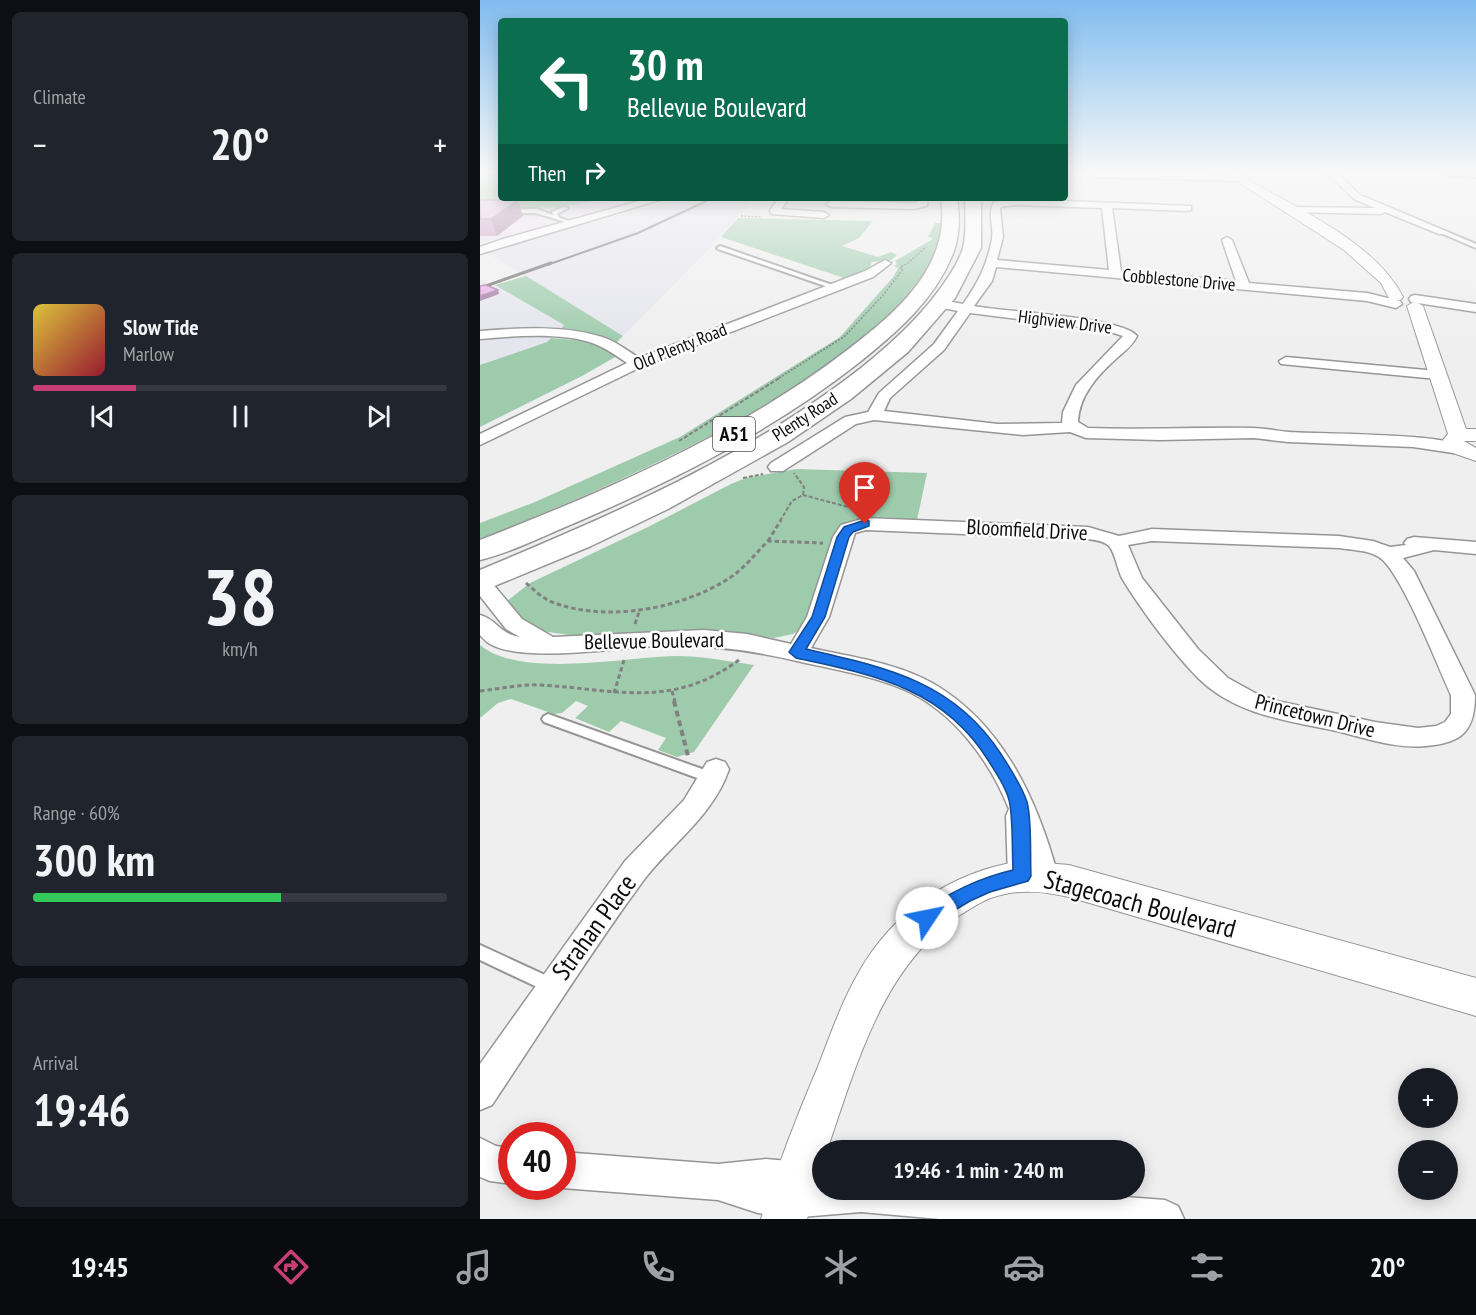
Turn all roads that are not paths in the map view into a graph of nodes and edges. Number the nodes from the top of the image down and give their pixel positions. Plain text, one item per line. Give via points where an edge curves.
1 (542, 231) edge
2 (950, 231) edge
3 (975, 231) edge
4 (997, 231) edge
5 (1110, 231) edge
6 (1323, 231) edge
7 (1443, 232) edge
8 (1214, 238) dead end
9 (507, 241) junction
10 (480, 246) edge
11 (1476, 246) edge
12 (720, 248) dead end
13 (480, 251) edge
14 (885, 263) dead end
15 (992, 263) junction
16 (1115, 274) junction
17 (1244, 286) junction
18 (833, 287) junction
19 (1405, 301) junction
20 (1476, 308) edge
21 (952, 309) junction
22 (480, 330) edge
23 (508, 333) junction
24 (480, 335) edge
25 (1286, 361) dead end
26 (638, 363) junction
27 (1437, 375) junction
28 (874, 415) junction
29 (1073, 427) junction
30 (480, 440) edge
31 (1468, 445) edge
32 (783, 463) road end
33 (1116, 542) junction
34 (1476, 548) edge
35 (480, 551) edge
36 (1395, 556) junction
37 (480, 582) edge
38 (480, 622) edge
39 (550, 644) junction
40 (796, 652) junction
41 (1471, 706) edge
42 (548, 719) dead end
43 (715, 774) joint
44 (1033, 876) junction
45 (480, 952) edge
46 (552, 986) junction
47 (1476, 997) edge
48 (480, 1093) edge
49 (480, 1156) edge
50 (498, 1164) edge
51 (576, 1171) edge
52 (798, 1195) edge
53 (947, 1200) edge
54 (1165, 1219) edge

1 - 9 street
2 - 35 highway, Plenty Road / A51 via 932,276 899,317 839,368 742,430 639,483
3 - 21 highway, Plenty Road / A51
4 - 15 street
5 - 16 street
6 - 19 street via 1360,254
7 - 11 lane
8 - 17 street via 1232,239
9 - 10 street
9 - 13 street
12 - 18 lane
14 - 18 street, Old Plenty Road via 869,274
15 - 16 street, Cobblestone Drive
15 - 21 street via 986,280
16 - 17 street, Cobblestone Drive
17 - 19 street, Cobblestone Drive
18 - 26 street, Old Plenty Road
19 - 20 street, Cobblestone Drive
19 - 27 street
21 - 28 street via 939,347 884,396
21 - 29 street, Highview Drive via 1106,326 1129,334 1128,341 1079,393 1070,416
21 - 37 highway, Plenty Road / A51 via 914,334 863,378 718,472 613,525
22 - 23 street
23 - 24 street
23 - 26 street via 588,339 610,346
25 - 27 street
26 - 30 street, Old Plenty Road
27 - 31 street
28 - 29 street via 1040,431
28 - 32 street via 851,420
29 - 31 street via 1101,434
33 - 36 street, Bloomfield Drive via 1152,535 1339,542 1373,547
33 - 40 street, Bloomfield Drive via 1088,533 872,523 848,529 818,617
33 - 41 street, Princetown Drive via 1137,587 1208,673 1236,694 1269,707 1416,738 1431,737 1455,727
34 - 36 street, Bloomfield Drive via 1428,546
36 - 41 street, Princetown Drive
37 - 39 street via 514,624
38 - 39 street, Bellevue Boulevard via 505,643
39 - 40 street, Bellevue Boulevard via 705,638
40 - 44 street, Bellevue Boulevard via 877,671 925,690 968,722 987,745 1019,803
42 - 43 lane
43 - 46 street, Strahan Place via 693,808 635,870
44 - 47 street, Stagecoach Boulevard
44 - 52 street, Stagecoach Boulevard via 987,884 963,895 915,927 896,949 867,997
45 - 46 lane
46 - 48 street, Strahan Place
49 - 50 street
51 - 52 street via 718,1182 758,1195
53 - 54 street

